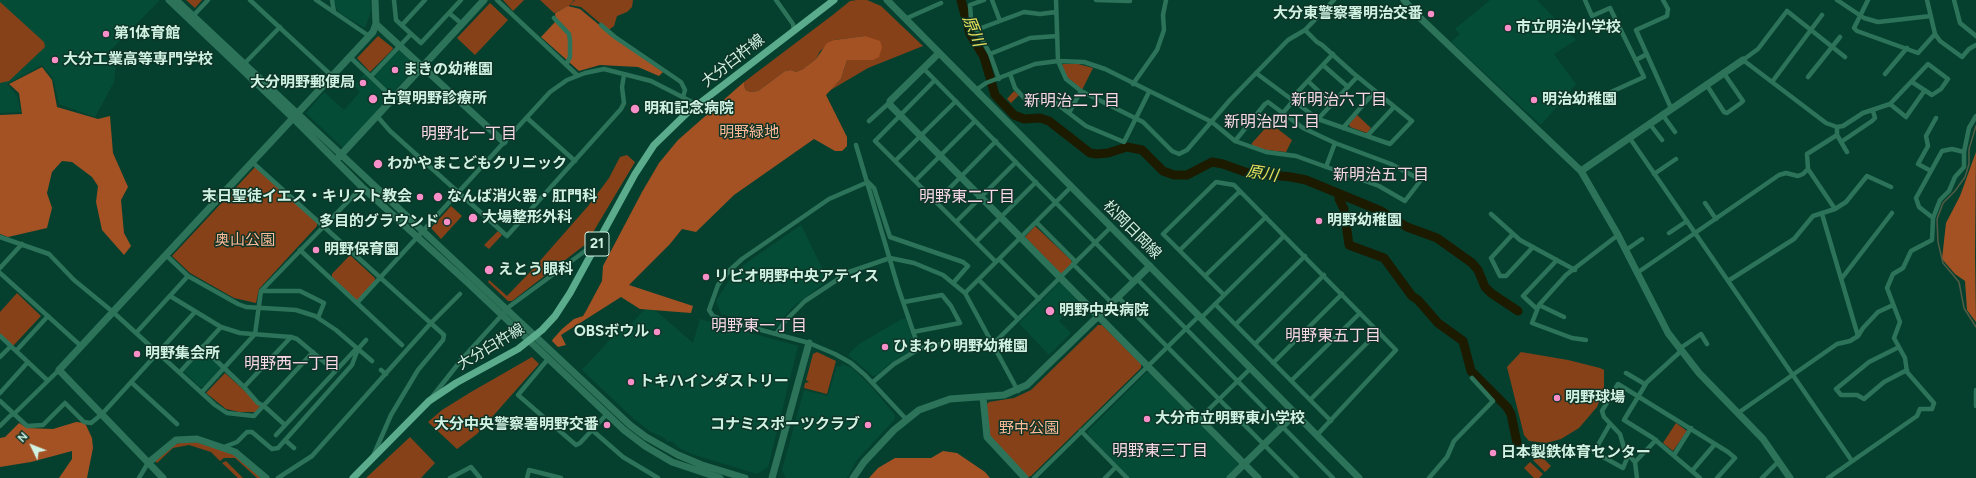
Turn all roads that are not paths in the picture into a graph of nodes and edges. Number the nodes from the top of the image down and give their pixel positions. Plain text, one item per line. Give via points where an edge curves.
1 (169, 0) edge
2 (176, 0) edge
3 (208, 0) edge
4 (250, 0) edge
5 (316, 0) edge
6 (332, 0) edge
7 (375, 0) edge
8 (394, 0) edge
9 (425, 0) edge
10 (460, 0) edge
11 (484, 0) edge
12 (497, 0) edge
13 (776, 0) edge
14 (834, 0) edge
15 (840, 0) edge
16 (984, 0) edge
17 (992, 0) edge
18 (1056, 0) edge
19 (1096, 0) edge
20 (1166, 0) edge
21 (1334, 0) edge
22 (1404, 0) edge
23 (1585, 0) edge
24 (1663, 0) edge
25 (1837, 0) edge
26 (1868, 0) edge
27 (1927, 0) edge
28 (1954, 0) edge
29 (888, 1) edge
30 (1130, 1) dead end
31 (941, 3) dead end
32 (820, 11) junction
33 (334, 12) junction
34 (1056, 12) junction
35 (449, 13) junction
36 (1822, 15) dead end
37 (1860, 16) junction
38 (1931, 16) junction
39 (191, 18) junction
40 (554, 18) dead end
41 (905, 19) junction
42 (1000, 21) junction
43 (376, 24) junction
44 (462, 24) junction
45 (402, 25) junction
46 (601, 25) dead end
47 (280, 27) junction
48 (976, 30) junction
49 (1305, 30) junction
50 (1811, 30) junction
51 (794, 31) junction
52 (411, 34) junction
53 (1935, 34) junction
54 (369, 36) junction
55 (1057, 36) junction
56 (1976, 36) edge
57 (1840, 37) dead end
58 (1976, 45) edge
59 (400, 46) junction
60 (1832, 47) junction
61 (1907, 48) junction
62 (939, 53) junction
63 (990, 54) junction
64 (1333, 54) junction
65 (1647, 54) junction
66 (350, 57) junction
67 (1845, 57) dead end
68 (1636, 60) junction
69 (1742, 60) junction
70 (1058, 61) junction
71 (566, 65) junction
72 (1323, 65) junction
73 (242, 66) junction
74 (422, 67) junction
75 (924, 69) junction
76 (1724, 72) junction
77 (1256, 73) junction
78 (1010, 74) junction
79 (1885, 74) dead end
80 (577, 75) junction
81 (624, 75) junction
82 (332, 76) junction
83 (371, 76) junction
84 (1357, 77) junction
85 (1808, 77) dead end
86 (998, 79) junction
87 (935, 80) junction
88 (1308, 81) junction
89 (1772, 82) junction
90 (1912, 82) junction
91 (1133, 84) junction
92 (1706, 84) junction
93 (1348, 87) junction
94 (976, 90) junction
95 (1925, 90) junction
96 (1080, 91) junction
97 (1375, 91) junction
98 (1149, 92) junction
99 (1611, 92) dead end
100 (683, 97) junction
101 (393, 98) junction
102 (1292, 100) junction
103 (956, 101) junction
104 (889, 103) junction
105 (1332, 104) junction
106 (1890, 104) junction
107 (698, 105) junction
108 (1394, 107) junction
109 (1671, 108) junction
110 (1873, 111) junction
111 (1068, 113) junction
112 (1283, 113) junction
113 (1662, 114) junction
114 (295, 115) junction
115 (376, 116) junction
116 (900, 116) junction
117 (1976, 116) edge
118 (527, 118) junction
119 (1136, 118) junction
120 (1936, 118) dead end
121 (1318, 119) junction
122 (869, 121) dead end
123 (975, 121) junction
124 (1212, 122) junction
125 (1649, 123) junction
126 (1837, 127) junction
127 (1342, 128) junction
128 (1675, 132) dead end
129 (1837, 135) junction
130 (1367, 136) junction
131 (920, 137) junction
132 (1629, 137) junction
133 (1662, 140) dead end
134 (996, 141) junction
135 (1235, 141) junction
136 (504, 142) junction
137 (1841, 142) junction
138 (1335, 143) junction
139 (856, 145) dead end
140 (1847, 152) dead end
141 (1964, 152) junction
142 (341, 154) junction
143 (940, 156) junction
144 (1676, 159) dead end
145 (335, 161) junction
146 (575, 161) junction
147 (252, 162) junction
148 (896, 162) junction
149 (1016, 162) junction
150 (1326, 167) junction
151 (1808, 169) junction
152 (1581, 171) junction
153 (1931, 171) junction
154 (1654, 174) junction
155 (960, 177) junction
156 (915, 181) junction
157 (868, 182) junction
158 (1036, 182) junction
159 (362, 187) junction
160 (1072, 187) junction
161 (1891, 187) dead end
162 (1240, 191) junction
163 (458, 192) junction
164 (980, 198) junction
165 (936, 202) junction
166 (1056, 202) junction
167 (1705, 203) dead end
168 (1835, 208) junction
169 (1892, 213) dead end
170 (1491, 214) dead end
171 (1822, 214) junction
172 (1266, 217) junction
173 (1000, 218) junction
174 (1933, 218) junction
175 (1716, 219) junction
176 (1687, 221) junction
177 (956, 222) junction
178 (1036, 222) junction
179 (324, 227) junction
180 (1111, 227) junction
181 (422, 231) junction
182 (1669, 233) dead end
183 (1513, 234) junction
184 (1696, 234) junction
185 (1618, 235) junction
186 (1284, 236) junction
187 (0, 237) edge
188 (417, 237) junction
189 (1020, 238) junction
190 (1642, 238) dead end
191 (976, 242) junction
192 (1096, 242) junction
193 (598, 243) junction
194 (22, 244) junction
195 (1533, 247) junction
196 (300, 250) junction
197 (1180, 250) junction
198 (1626, 250) junction
199 (166, 255) junction
200 (1305, 256) junction
201 (890, 258) junction
202 (1557, 260) junction
203 (998, 261) junction
204 (1074, 263) junction
205 (1150, 266) junction
206 (0, 268) edge
207 (1575, 270) junction
208 (0, 273) edge
209 (1637, 273) junction
210 (1324, 275) junction
211 (188, 276) junction
212 (1205, 276) junction
213 (1060, 278) junction
214 (1842, 278) junction
215 (380, 279) junction
216 (979, 280) junction
217 (1136, 280) junction
218 (1728, 280) junction
219 (954, 282) junction
220 (261, 291) junction
221 (966, 293) junction
222 (460, 294) dead end
223 (1342, 294) junction
224 (1224, 295) junction
225 (170, 296) junction
226 (1118, 297) junction
227 (1038, 299) junction
228 (904, 302) junction
229 (357, 303) junction
230 (1112, 303) junction
231 (1216, 304) junction
232 (1893, 305) junction
233 (259, 307) junction
234 (1538, 307) junction
235 (113, 312) junction
236 (195, 312) junction
237 (504, 312) junction
238 (1360, 313) junction
239 (48, 316) junction
240 (1564, 316) dead end
241 (1098, 317) junction
242 (1200, 317) junction
243 (318, 318) junction
244 (1018, 319) junction
245 (430, 324) junction
246 (1236, 324) junction
247 (221, 327) junction
248 (1186, 329) junction
249 (913, 332) junction
250 (1379, 332) junction
251 (136, 333) junction
252 (255, 334) junction
253 (776, 334) junction
254 (0, 336) edge
255 (1858, 336) junction
256 (291, 337) junction
257 (366, 340) dead end
258 (1586, 340) dead end
259 (809, 343) junction
260 (993, 344) junction
261 (1255, 344) junction
262 (1707, 344) dead end
263 (402, 345) dead end
264 (11, 346) junction
265 (81, 346) junction
266 (539, 346) junction
267 (1899, 346) junction
268 (202, 347) junction
269 (1168, 347) junction
270 (357, 349) junction
271 (919, 349) junction
272 (1680, 350) junction
273 (16, 351) junction
274 (313, 352) junction
275 (158, 353) junction
276 (0, 357) edge
277 (548, 359) junction
278 (372, 361) dead end
279 (28, 362) junction
280 (1273, 363) junction
281 (1148, 367) junction
282 (224, 368) junction
283 (1251, 368) junction
284 (59, 370) junction
285 (381, 370) dead end
286 (1907, 370) junction
287 (335, 371) junction
288 (180, 372) junction
289 (1626, 373) dead end
290 (386, 374) junction
291 (1794, 375) junction
292 (1472, 378) dead end
293 (47, 380) junction
294 (1237, 381) junction
295 (1291, 381) junction
296 (131, 382) junction
297 (874, 382) junction
298 (1643, 383) dead end
299 (244, 387) junction
300 (1976, 390) edge
301 (1018, 391) junction
302 (202, 392) junction
303 (0, 393) edge
304 (1638, 396) junction
305 (983, 397) junction
306 (1219, 399) junction
307 (1310, 400) junction
308 (0, 401) edge
309 (429, 401) junction
310 (1976, 403) edge
311 (264, 406) junction
312 (1976, 406) edge
313 (1738, 413) junction
314 (14, 414) junction
315 (102, 414) junction
316 (607, 414) junction
317 (1291, 418) dead end
318 (906, 419) junction
319 (1199, 419) junction
320 (1331, 421) junction
321 (177, 424) dead end
322 (1610, 424) junction
323 (285, 425) junction
324 (0, 426) edge
325 (1282, 427) junction
326 (1691, 428) junction
327 (592, 430) junction
328 (1081, 431) junction
329 (276, 435) dead end
330 (1317, 435) junction
331 (285, 440) junction
332 (1656, 440) junction
333 (1264, 444) junction
334 (1715, 444) junction
335 (224, 447) junction
336 (294, 448) dead end
337 (1674, 455) junction
338 (1628, 456) junction
339 (372, 458) junction
340 (1778, 461) junction
341 (1852, 461) junction
342 (1635, 462) junction
343 (148, 463) junction
344 (1244, 464) junction
345 (1116, 467) junction
346 (1692, 471) junction
347 (701, 475) edge
348 (733, 476) edge
349 (139, 478) edge
350 (163, 478) edge
351 (266, 478) edge
352 (278, 478) edge
353 (353, 478) edge
354 (450, 478) edge
355 (480, 478) edge
356 (528, 478) edge
357 (561, 478) edge
358 (658, 478) edge
359 (720, 478) edge
360 (745, 478) edge
361 (772, 478) edge
362 (853, 478) edge
363 (1025, 478) edge
364 (1034, 478) edge
365 (1105, 478) edge
366 (1127, 478) edge
367 (1230, 478) edge
368 (1258, 478) edge
369 (1297, 478) edge
370 (1333, 478) edge
371 (1359, 478) edge
372 (1429, 478) edge
373 (1637, 478) edge
374 (1700, 478) edge
375 (1717, 478) edge
376 (1762, 478) edge
377 (1790, 478) edge
378 (1828, 478) edge

1 - 39 street
2 - 39 street
3 - 39 street
4 - 47 street
5 - 33 street
6 - 33 street
7 - 43 street
8 - 45 street via 396,20
9 - 45 street
10 - 35 street
11 - 44 street
12 - 71 street
13 - 51 street via 793,24
14 - 32 main road, 大分臼杵線 / 21
15 - 32 street
16 - 48 street via 970,5 971,19
17 - 42 street
18 - 34 street
19 - 30 street
20 - 91 street via 1164,30 1157,50
21 - 49 street
22 - 152 street
23 - 68 street via 1592,16 1610,8
24 - 65 street via 1668,9 1667,16 1636,30
25 - 37 street
26 - 37 street
27 - 38 street
28 - 56 street via 1960,23
29 - 41 street, 松岡日岡線
31 - 41 street
32 - 51 main road, 大分臼杵線 / 21
33 - 54 street
34 - 42 street via 1024,12
34 - 55 street
35 - 44 street
35 - 52 street via 421,43
36 - 50 street
37 - 38 street via 1882,22
37 - 61 street via 1854,28
38 - 53 street
39 - 73 street
40 - 71 street via 569,34 570,54
41 - 62 street, 松岡日岡線
42 - 48 street
43 - 54 street
43 - 59 street
44 - 74 street
45 - 52 street
46 - 100 street via 681,82 685,90
47 - 73 street
47 - 82 street
48 - 63 street
49 - 64 street
49 - 77 street via 1288,40
50 - 60 street
50 - 69 street via 1787,11 1758,49
50 - 89 street
51 - 107 main road, 大分臼杵線 / 21
52 - 59 street
53 - 58 street via 1940,41 1962,57
53 - 61 street via 1918,53
54 - 66 street
55 - 63 street via 1030,38
55 - 70 street
57 - 60 street
59 - 74 street
59 - 83 street
60 - 67 street
60 - 85 street
61 - 79 street
62 - 75 street
62 - 94 street, 松岡日岡線
63 - 86 street
64 - 72 street
64 - 84 street
65 - 68 street
65 - 109 street
66 - 82 street
66 - 83 street
68 - 99 street via 1644,77
69 - 76 street
69 - 89 street
70 - 78 street via 1034,64
70 - 91 street via 1084,62 1105,69
70 - 96 street via 1066,79
71 - 80 street
72 - 88 street
72 - 93 street
73 - 114 street
74 - 101 street
74 - 136 street
75 - 87 street
75 - 104 street
76 - 92 street
76 - 92 street via 1743,101 1732,110 1724,112
77 - 102 street
77 - 124 street
78 - 86 street
78 - 111 street via 1015,88 1025,99 1051,101
80 - 81 street via 604,69
80 - 118 street via 554,89
81 - 100 street via 651,81
81 - 146 street via 623,106
82 - 114 street
83 - 101 street
84 - 93 street
84 - 97 street
86 - 94 street
87 - 103 street
87 - 116 street
88 - 102 street
88 - 105 street
89 - 126 street via 1826,124
90 - 95 street
90 - 95 street via 1928,64 1948,79 1932,95
90 - 106 street
91 - 98 street
92 - 109 street
93 - 105 street
94 - 160 street, 松岡日岡線
95 - 106 street via 1906,116
96 - 111 street
96 - 119 street
97 - 108 street
97 - 127 street
98 - 119 street
98 - 124 street
100 - 107 street
101 - 115 street
102 - 112 street
102 - 121 street
103 - 123 street
103 - 131 street
104 - 116 street
104 - 122 street
105 - 121 street
106 - 110 street
107 - 193 main road, 大分臼杵線 / 21 via 654,145 635,174
108 - 130 street
108 - 130 street via 1412,121 1390,144
109 - 113 street
110 - 126 street via 1863,113
110 - 137 street via 1875,118 1872,121
111 - 119 street via 1086,126 1124,142
112 - 135 street via 1268,102
112 - 138 street via 1303,128
113 - 125 street
113 - 128 street
114 - 142 street
114 - 145 street
114 - 147 street
115 - 142 street
115 - 163 street
116 - 131 street
116 - 148 street via 875,141
117 - 141 street via 1969,128
118 - 136 street
118 - 146 street
119 - 124 street via 1179,154 1187,150
120 - 153 street via 1926,136 1928,146 1918,164
121 - 127 street
123 - 134 street
123 - 143 street
124 - 135 street
125 - 132 street
125 - 133 street
126 - 129 street
127 - 130 street
129 - 137 street
129 - 151 street via 1808,154
131 - 143 street
131 - 148 street
132 - 152 street
132 - 154 street
134 - 149 street
134 - 155 street
135 - 150 street via 1266,152 1296,156
136 - 163 street
137 - 140 street
138 - 150 street
138 - 150 street via 1391,164 1421,180 1406,201 1379,186
139 - 157 street
141 - 153 street via 1952,149 1942,151
141 - 174 street via 1964,168 1940,200
142 - 145 street
142 - 181 street
143 - 155 street
143 - 156 street
144 - 154 street
145 - 159 street
146 - 163 street via 507,236
147 - 179 street
147 - 199 street
148 - 156 street
149 - 158 street
149 - 164 street
151 - 168 street
151 - 175 street via 1798,176 1782,173
152 - 185 street
153 - 174 street via 1916,198 1919,207
154 - 176 street
155 - 164 street
155 - 165 street
156 - 165 street
157 - 201 street
157 - 219 street via 874,188 890,237 963,262 968,266
157 - 253 street via 843,192 816,208 742,259 718,285 709,309 712,314 721,319
158 - 166 street
158 - 173 street
159 - 179 street
159 - 188 street
160 - 166 street
160 - 180 street, 松岡日岡線
161 - 168 street via 1867,176 1846,202
162 - 172 street
162 - 197 street
162 - 197 street via 1234,185 1216,182 1163,234
163 - 181 street
164 - 173 street
164 - 177 street
165 - 177 street
166 - 178 street
166 - 192 street
167 - 175 street
168 - 171 street
169 - 214 street
170 - 183 street
171 - 214 street
171 - 218 street via 1810,218 1794,240 1786,246 1773,251
172 - 186 street
172 - 212 street
173 - 189 street
173 - 191 street
174 - 232 street via 1932,240 1914,248 1902,268 1893,274 1889,281 1887,288
175 - 184 street
176 - 182 street
176 - 184 street
177 - 191 street
178 - 189 street
178 - 204 street
179 - 196 street via 320,228
179 - 215 street
180 - 192 street
180 - 205 street, 松岡日岡線
181 - 188 street
181 - 237 street
183 - 195 street
183 - 195 street via 1492,258 1500,276 1506,276
184 - 209 street
184 - 218 street
185 - 198 street
185 - 207 street
186 - 200 street
186 - 224 street
187 - 194 street
188 - 215 street
188 - 237 street
189 - 203 street
189 - 213 street
190 - 198 street
191 - 203 street
192 - 204 street
192 - 217 street
193 - 237 street
193 - 309 main road, 大分臼杵線 / 21 via 565,302 536,335 518,349
194 - 206 street
194 - 235 street via 49,254 74,280
195 - 202 street
196 - 220 street
196 - 229 street
197 - 212 street
198 - 209 street
199 - 211 street
199 - 235 street
200 - 210 street
200 - 246 street
201 - 219 street via 931,269
201 - 228 street
201 - 253 street via 857,269 831,283 798,307
202 - 207 street
202 - 234 street via 1523,296
203 - 216 street
203 - 227 street
204 - 213 street
204 - 230 street
205 - 217 street
205 - 242 street, 松岡日岡線
207 - 234 street via 1566,275
208 - 239 street
209 - 272 street via 1668,334
210 - 223 street
210 - 261 street
211 - 225 street
211 - 233 street via 238,304
212 - 224 street
213 - 227 street
213 - 241 street
214 - 255 street
215 - 229 street
215 - 245 street
216 - 221 street
216 - 244 street
217 - 226 street
217 - 248 street
218 - 291 street
219 - 221 street
220 - 233 street
220 - 243 street via 300,291 324,303
221 - 260 street
222 - 245 street
223 - 238 street
223 - 280 street
224 - 231 street
225 - 236 street
225 - 251 street
226 - 230 street
226 - 269 street
227 - 244 street
228 - 249 street
228 - 249 street via 942,295 960,323
229 - 263 street
230 - 241 street
231 - 242 street
231 - 246 street
232 - 255 street via 1878,312
232 - 267 street via 1900,322 1894,338
233 - 243 street via 296,310
233 - 252 street
234 - 240 street
234 - 258 street via 1532,323 1572,338
235 - 251 street
235 - 265 street
236 - 247 street
236 - 275 street
237 - 266 street via 525,337
237 - 266 street via 531,333
237 - 309 street via 448,374
238 - 250 street
238 - 295 street
239 - 265 street
239 - 273 street
241 - 281 street
241 - 301 street via 1036,379
242 - 248 street
242 - 283 street, 松岡日岡線
243 - 270 street
244 - 260 street
245 - 290 street
245 - 339 street via 444,335 443,340 418,370 391,415
246 - 261 street
247 - 252 street via 240,333
247 - 268 street
248 - 269 street
248 - 294 street
249 - 271 street
250 - 307 street
250 - 320 street via 1395,348 1394,353
251 - 275 street
252 - 256 street
252 - 282 street
253 - 259 street
254 - 264 street
255 - 291 street via 1837,344
256 - 274 street
256 - 299 street
257 - 270 street
259 - 297 street via 844,358
259 - 361 street
260 - 271 street via 950,342
260 - 301 street
261 - 280 street
262 - 272 street via 1701,334
264 - 273 street
264 - 276 street
265 - 284 street
266 - 277 street
266 - 348 street via 646,437 678,455
267 - 286 street
267 - 286 street via 1869,362 1836,389 1841,395 1857,395 1864,399 1884,382
268 - 282 street
268 - 288 street
269 - 281 street
269 - 306 street
270 - 278 street
270 - 287 street
270 - 331 street via 352,365
271 - 297 street via 894,364
272 - 304 street via 1647,382
272 - 313 street
273 - 279 street
274 - 287 street
274 - 311 street
275 - 288 street
275 - 296 street
277 - 316 street
277 - 327 street via 518,395 574,444 580,444
279 - 293 street
279 - 303 street
280 - 295 street
281 - 319 street
281 - 328 street
282 - 299 street
282 - 302 street
283 - 294 street
283 - 330 street, 松岡日岡線
284 - 293 street
284 - 315 street
285 - 290 street
286 - 341 street via 1934,403 1932,409 1920,409 1916,416
287 - 323 street
288 - 302 street
289 - 298 street
290 - 352 street via 312,456
291 - 313 street
291 - 341 street
292 - 372 street via 1493,401 1454,441 1447,457
293 - 314 street
294 - 306 street
294 - 325 street
295 - 307 street
296 - 315 street
296 - 321 street
297 - 318 street
299 - 311 street
300 - 310 street
301 - 305 street
302 - 311 street via 220,409 233,415 254,416
304 - 322 street via 1618,384 1602,411
304 - 326 street
304 - 332 street via 1624,420
305 - 318 street via 939,402 919,410
305 - 363 street via 986,437
306 - 319 street
306 - 333 street
307 - 320 street
308 - 314 street
309 - 339 main road, 大分臼杵線 / 21
310 - 312 street
311 - 323 street
313 - 340 street via 1763,439
314 - 315 street via 27,426 43,425 65,403 84,422 91,423
314 - 324 street
315 - 343 street
316 - 327 street
316 - 347 street via 624,430 654,451
317 - 325 street
318 - 362 street via 869,456
319 - 344 street
320 - 330 street
322 - 338 street via 1620,434
322 - 338 street via 1594,452 1623,468
323 - 329 street
325 - 333 street
325 - 370 street
326 - 334 street
326 - 337 street
327 - 358 street via 623,457
328 - 345 street
328 - 364 street
330 - 371 street, 松岡日岡線
331 - 335 street via 278,448 272,449 252,432 247,432 237,442
331 - 336 street
332 - 337 street
332 - 342 street
333 - 344 street
333 - 369 street
334 - 346 street
334 - 375 street via 1735,458
335 - 343 street via 197,439 182,439 171,443
335 - 351 street via 242,456
337 - 346 street
338 - 342 street
339 - 353 main road, 大分臼杵線 / 21
340 - 376 street
340 - 377 street
341 - 378 street
342 - 373 street
343 - 349 street
343 - 350 street
344 - 367 street
344 - 368 street
345 - 365 street
345 - 366 street
346 - 374 street
347 - 359 street
348 - 360 street
354 - 355 street via 471,467
356 - 357 street via 529,470

